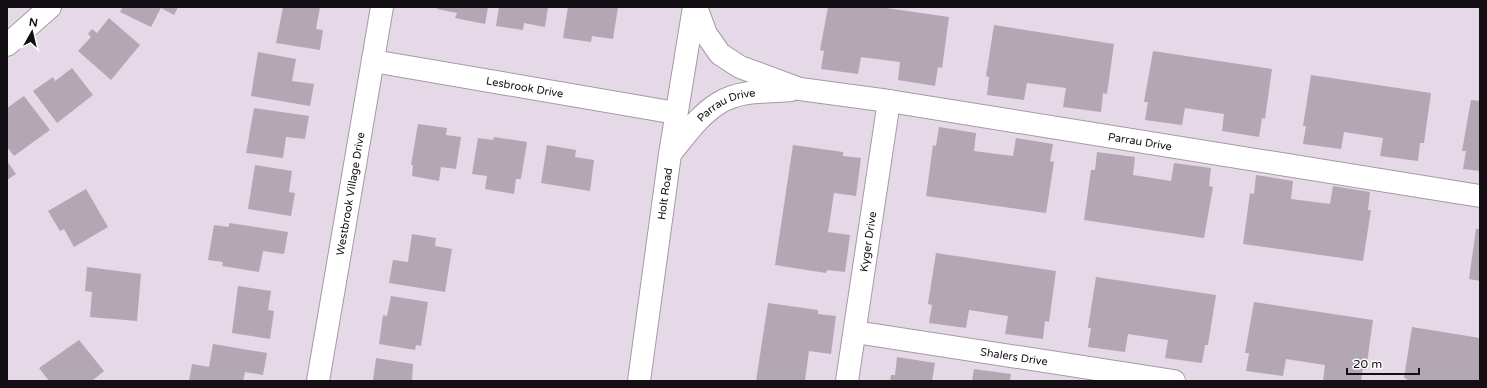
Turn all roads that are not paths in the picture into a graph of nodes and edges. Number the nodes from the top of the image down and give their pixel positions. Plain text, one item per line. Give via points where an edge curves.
1 (50, 7) edge
2 (382, 7) edge
3 (695, 7) edge
4 (7, 45) edge
5 (372, 61) junction
6 (800, 89) junction
7 (889, 101) junction
8 (676, 113) junction
9 (670, 154) junction
10 (1480, 196) edge
11 (855, 332) junction
12 (318, 381) edge
13 (639, 381) edge
14 (847, 381) edge
15 (1174, 381) edge

1 - 4 street
2 - 5 street, Westbrook Village Drive
3 - 6 street, Parrau Drive via 706,34 720,54 740,67
3 - 8 street, Holt Road
5 - 8 street, Lesbrook Drive
5 - 12 street, Westbrook Village Drive
6 - 7 street, Parrau Drive
6 - 9 street, Parrau Drive via 735,96 719,103 698,120
7 - 10 street, Parrau Drive
7 - 11 street, Kyger Drive
8 - 9 street, Holt Road
9 - 13 street, Holt Road
11 - 14 street, Kyger Drive
11 - 15 street, Shalers Drive

